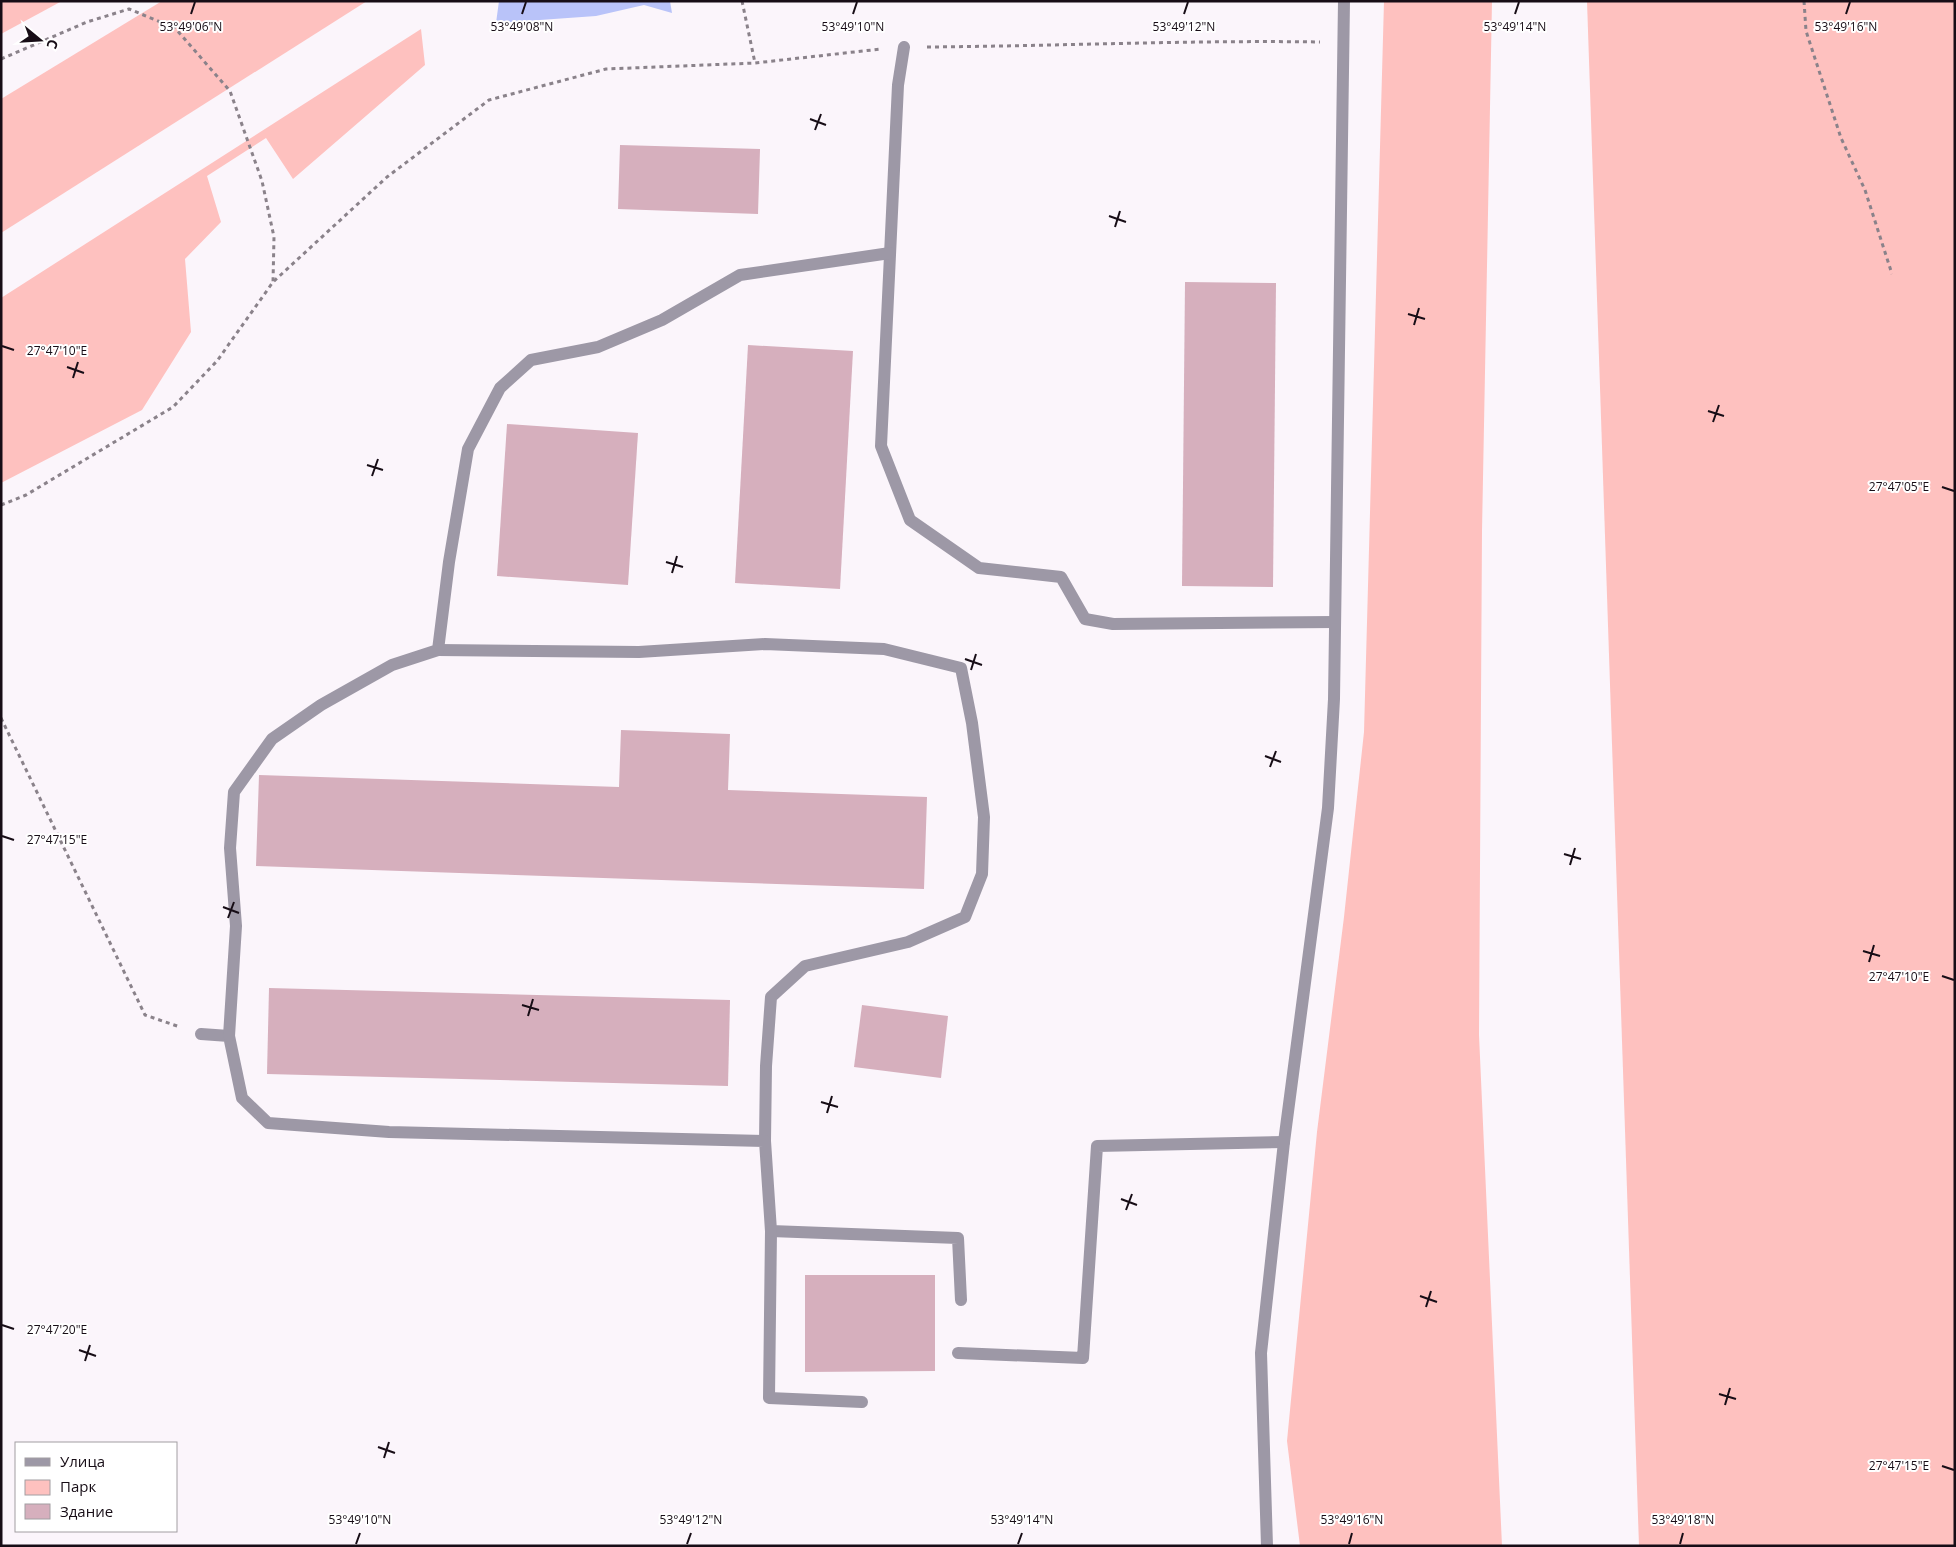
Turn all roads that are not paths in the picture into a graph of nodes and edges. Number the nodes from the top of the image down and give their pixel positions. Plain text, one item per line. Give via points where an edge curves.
1 (1344, 1) edge
2 (904, 47) road end
3 (890, 253) junction
4 (1334, 622) junction
5 (438, 650) junction
6 (201, 1034) road end
7 (229, 1036) junction
8 (765, 1141) junction
9 (1284, 1142) junction
10 (771, 1231) junction
11 (961, 1300) dead end
12 (958, 1353) dead end
13 (862, 1402) dead end
14 (1267, 1546) edge

1 - 4 street
2 - 3 street via 898,85
3 - 4 street via 881,446 910,520 979,568 1061,577 1085,619 1113,624
3 - 5 street via 740,275 662,320 598,347 531,360 500,388 468,449
4 - 9 street via 1328,808
5 - 7 street via 392,665 321,705 272,739 234,792 230,848 236,926
5 - 8 street via 638,652 765,644 884,649 962,668 984,817 982,874 964,917 908,942 805,966 771,997
6 - 7 street
7 - 8 street via 242,1098 268,1123 399,1132
8 - 10 street
9 - 12 street via 1097,1146 1083,1358
9 - 14 street via 1261,1353
10 - 11 street via 958,1238
10 - 13 street via 769,1398

